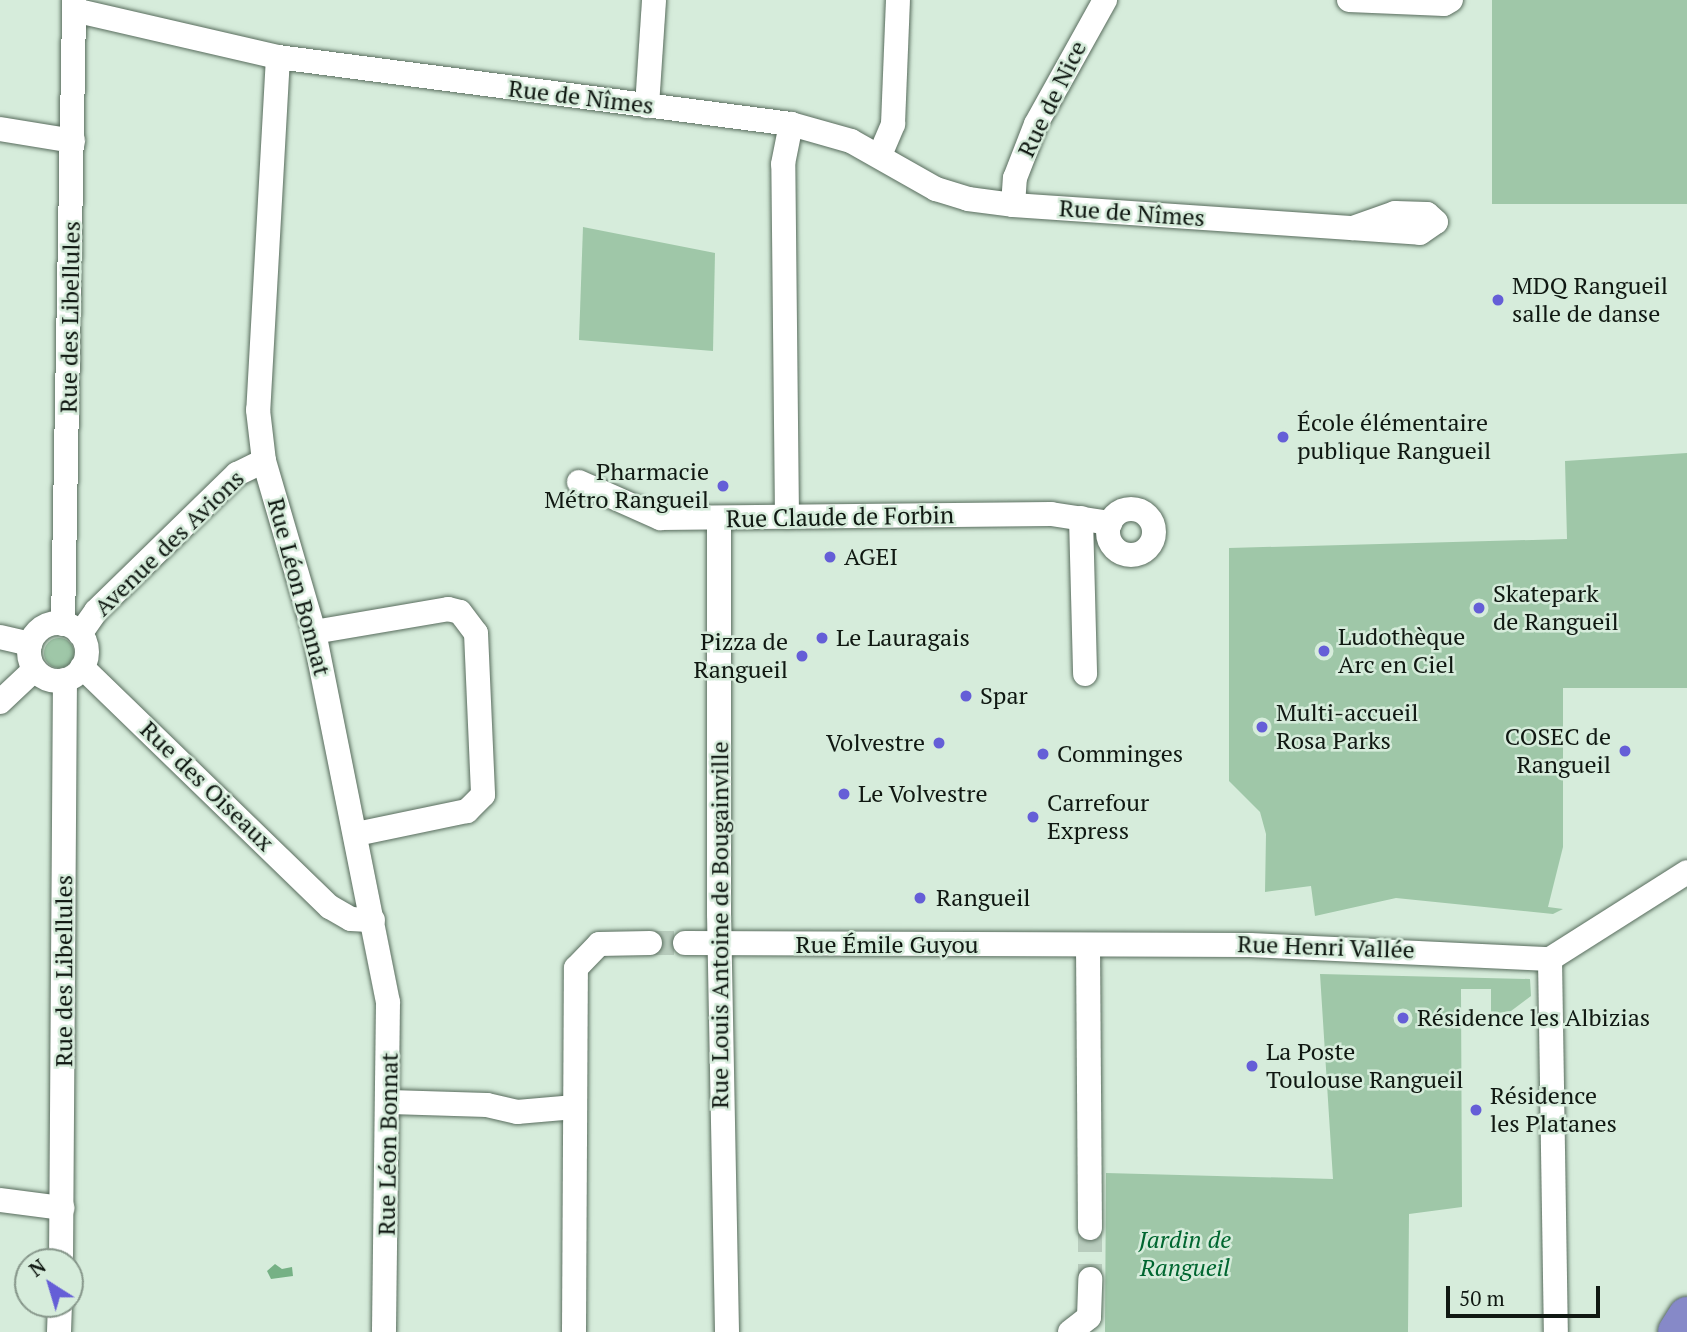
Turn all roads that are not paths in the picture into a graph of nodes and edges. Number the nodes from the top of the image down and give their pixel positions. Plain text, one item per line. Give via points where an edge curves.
1 (654, 0) edge
2 (898, 0) edge
3 (1105, 0) edge
4 (1349, 0) edge
5 (1451, 0) edge
6 (1381, 1) edge
7 (74, 5) edge
8 (278, 57) junction
9 (647, 106) junction
10 (790, 124) junction
11 (0, 128) edge
12 (73, 141) junction
13 (880, 155) junction
14 (1013, 205) junction
15 (1353, 228) dead end
16 (264, 461) junction
17 (579, 482) dead end
18 (787, 517) junction
19 (1081, 518) junction
20 (719, 519) junction
21 (1110, 523) dead end
22 (72, 629) junction
23 (314, 632) junction
24 (0, 637) edge
25 (30, 643) junction
26 (34, 670) junction
27 (73, 674) junction
28 (1085, 674) dead end
29 (0, 702) edge
30 (357, 834) junction
31 (1687, 872) edge
32 (369, 895) junction
33 (330, 906) junction
34 (373, 920) junction
35 (650, 943) tunnel mouth
36 (685, 943) tunnel mouth
37 (720, 943) junction
38 (1095, 945) junction
39 (1550, 959) junction
40 (390, 1102) junction
41 (575, 1107) junction
42 (0, 1200) edge
43 (62, 1208) junction
44 (1090, 1228) tunnel mouth
45 (61, 1248) edge
46 (1090, 1279) tunnel mouth
47 (1687, 1316) edge
48 (384, 1332) edge
49 (574, 1332) edge
50 (727, 1332) edge
51 (1070, 1332) edge
52 (1556, 1332) edge
53 (1677, 1332) edge

1 - 9 street
2 - 13 street via 893,124
3 - 14 street, Rue de Nice via 1036,124 1015,178
4 - 6 street
5 - 6 street via 1444,4
7 - 8 street
7 - 12 street, Rue des Libellules
8 - 9 street, Rue de Nîmes
8 - 16 street, Rue Léon Bonnat via 258,363
9 - 10 street, Rue de Nîmes
10 - 13 street, Rue de Nîmes via 851,141
10 - 18 street via 783,164
11 - 12 street
12 - 22 street, Rue des Libellules
13 - 14 street, Rue de Nîmes via 936,189
14 - 15 street, Rue de Nîmes
16 - 22 street, Avenue des Avions via 237,474
16 - 23 street, Rue Léon Bonnat
17 - 20 street, Rue Claude de Forbin via 660,518
18 - 19 street, Rue Claude de Forbin via 1051,514
18 - 20 street, Rue Claude de Forbin
19 - 21 street, Rue Claude de Forbin
19 - 28 street
20 - 37 street, Rue Louis Antoine de Bougainville
22 - 25 street via 39,630
22 - 27 street via 87,650
23 - 30 street, Rue Léon Bonnat
23 - 30 street via 448,609 460,612 476,633 483,795 467,811
24 - 25 street
25 - 26 street
26 - 27 street via 48,680
26 - 29 street
27 - 33 street, Rue des Oiseaux
27 - 43 street, Rue des Libellules
30 - 32 street, Rue Léon Bonnat
31 - 39 street
32 - 33 street
32 - 34 street, Rue Léon Bonnat
33 - 34 street, Rue des Oiseaux via 351,919
34 - 40 street, Rue Léon Bonnat via 388,1002
35 - 41 street via 598,944 576,968
36 - 37 street, Rue Émile Guyou
37 - 38 street, Rue Émile Guyou
37 - 50 street, Rue Louis Antoine de Bougainville
38 - 39 street, Rue Henri Vallée via 1309,946
38 - 44 street
39 - 52 street
40 - 41 street via 487,1105 517,1112
40 - 48 street, Rue Léon Bonnat
41 - 49 street
42 - 43 street
43 - 45 street, Rue des Libellules
46 - 51 street via 1089,1317
47 - 53 highway

